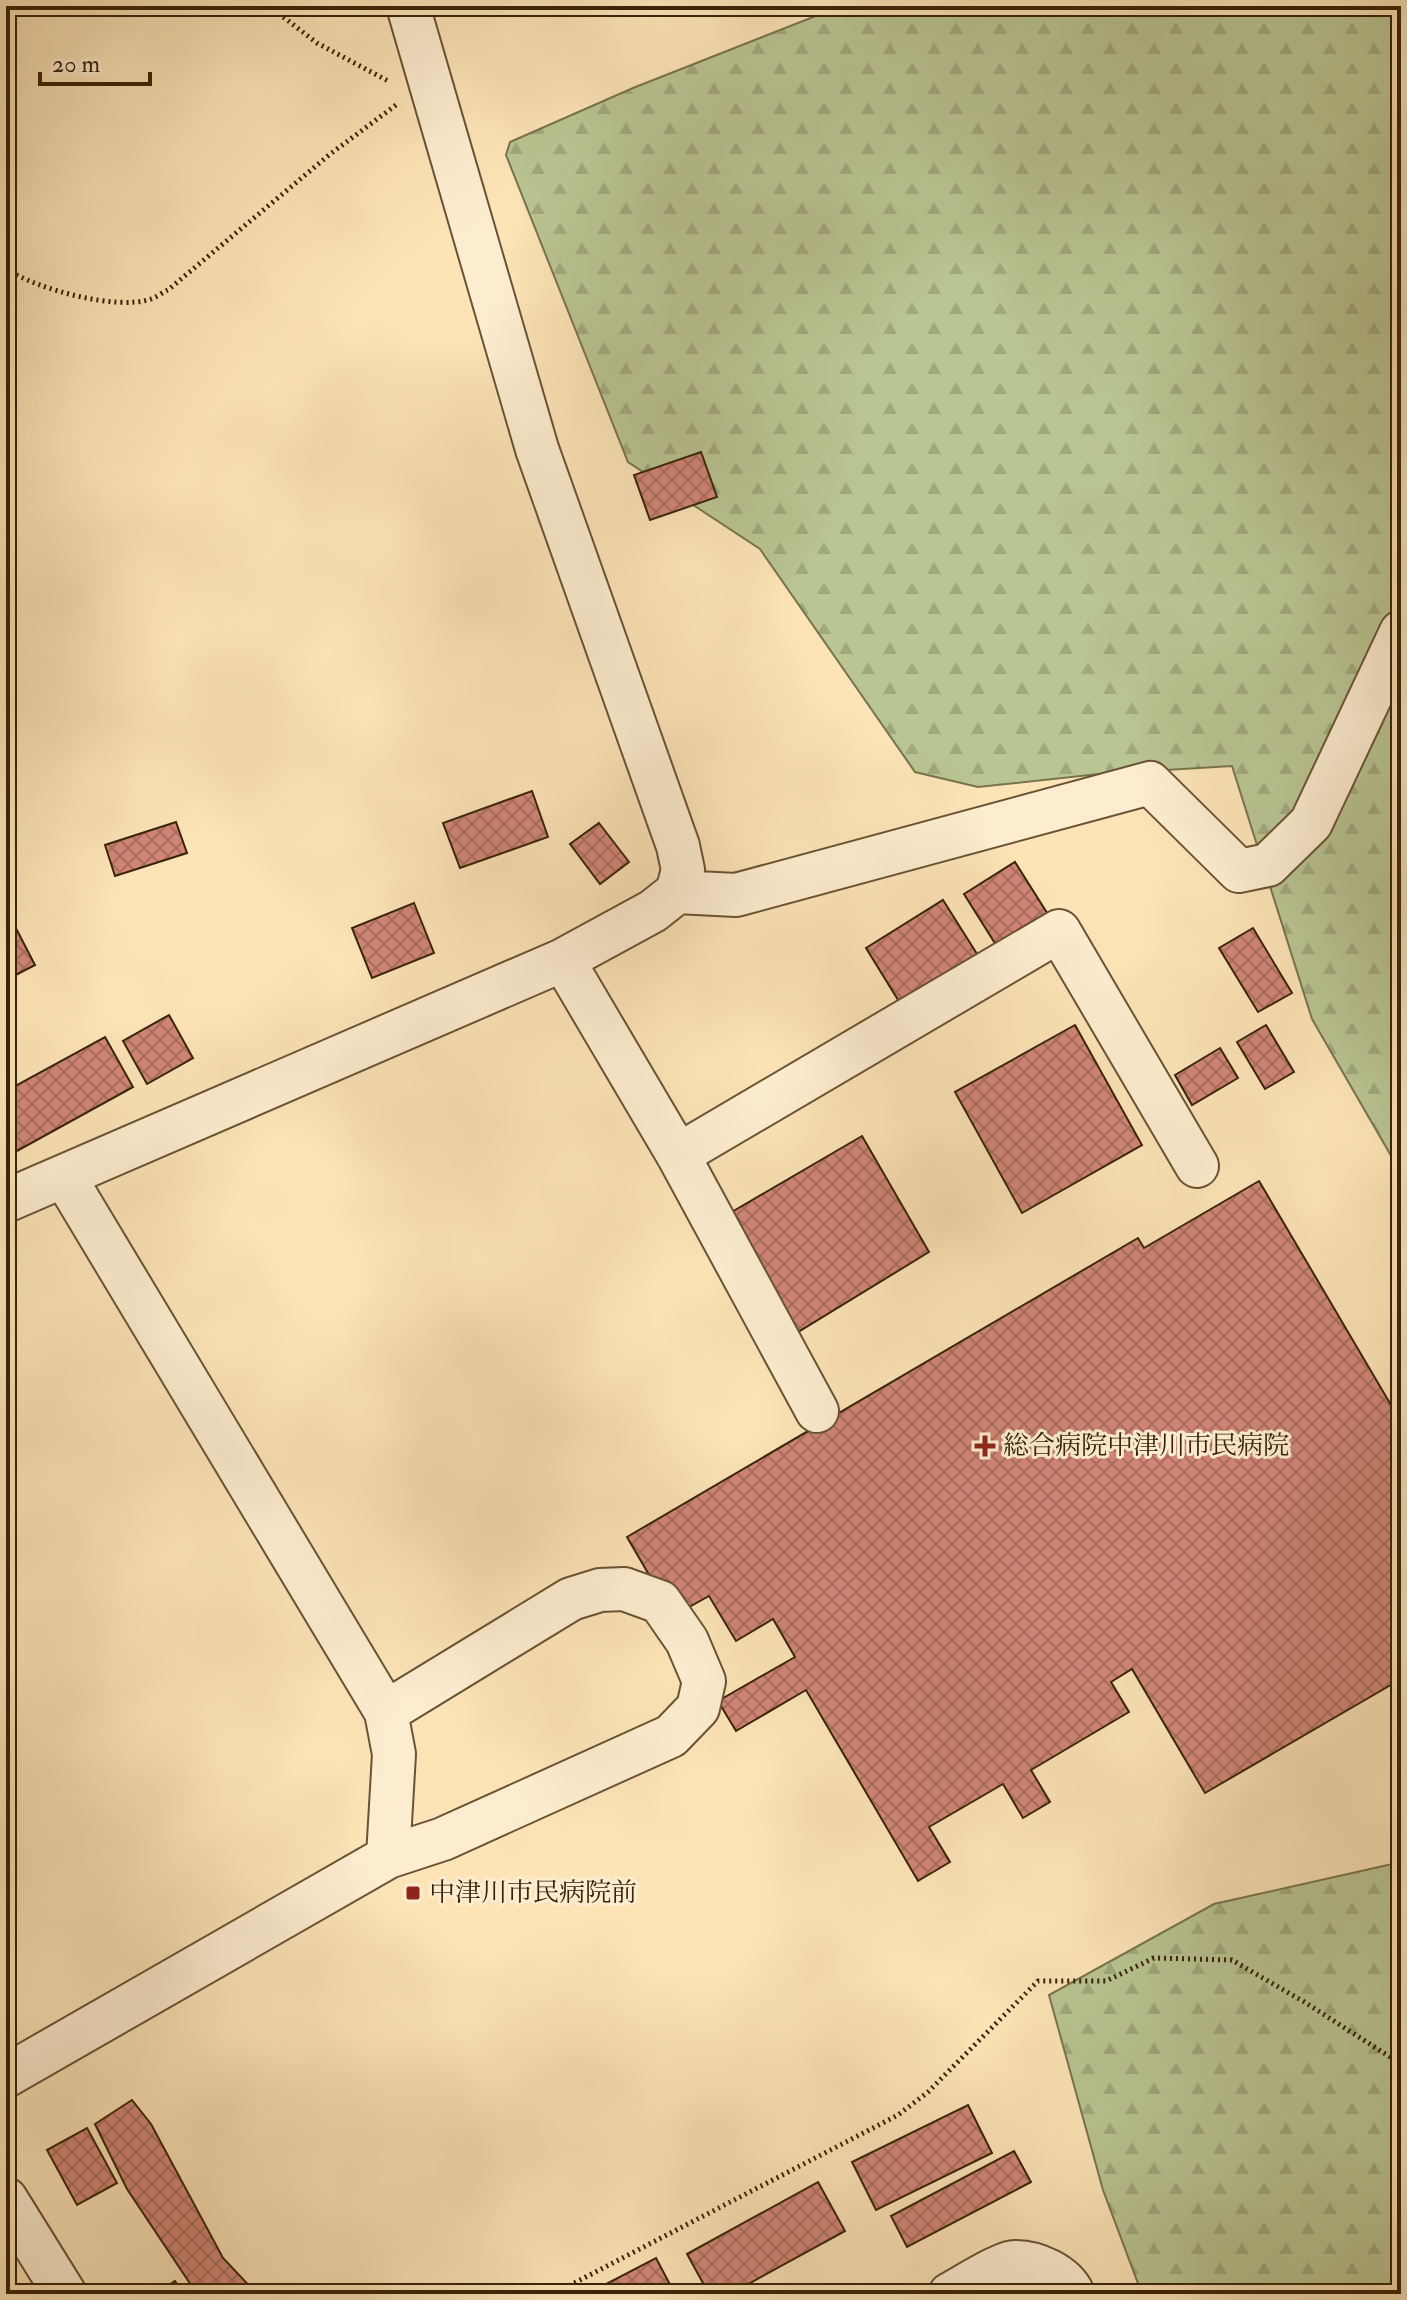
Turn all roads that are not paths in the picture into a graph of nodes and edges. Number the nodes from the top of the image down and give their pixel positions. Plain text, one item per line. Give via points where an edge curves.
1 (408, 6) edge
2 (1401, 632) edge
3 (677, 892) junction
4 (563, 960) junction
5 (678, 1155) junction
6 (1197, 1166) dead end
7 (64, 1176) junction
8 (6, 1201) edge
9 (817, 1411) dead end
10 (386, 1712) junction
11 (388, 1857) junction
12 (6, 2076) edge
13 (6, 2199) edge
14 (65, 2294) edge
15 (950, 2294) edge
16 (1073, 2294) edge

1 - 3 street via 422,90 537,449 678,846 683,870
2 - 3 street via 1311,823 1268,865 1239,871 1150,783 736,895
3 - 4 street via 653,911
4 - 5 street
4 - 7 street
5 - 6 street via 1059,931
5 - 9 street
7 - 8 street
7 - 10 street
10 - 11 street via 394,1754
10 - 11 street via 561,1605 600,1590 624,1589 660,1602 687,1641 704,1681 698,1708 671,1736 443,1839
11 - 12 street
13 - 14 street
15 - 16 street via 1012,2262 1043,2268 1069,2283

